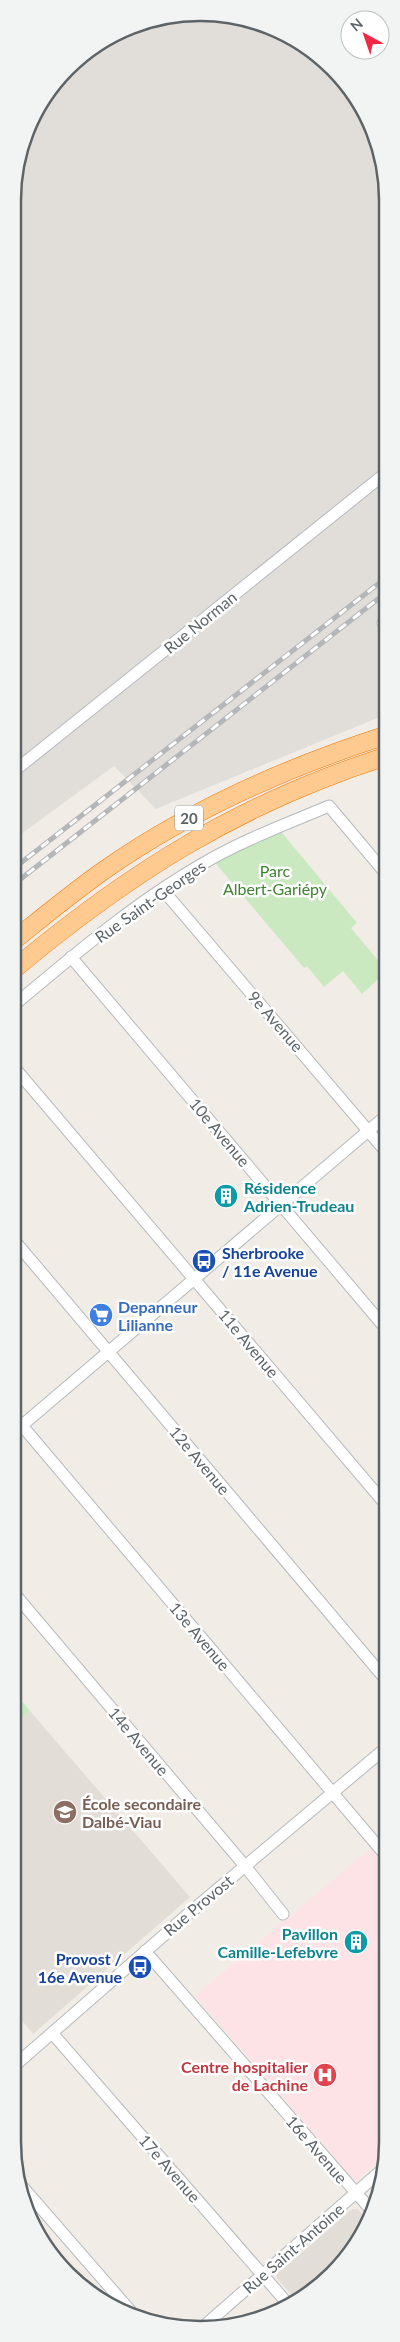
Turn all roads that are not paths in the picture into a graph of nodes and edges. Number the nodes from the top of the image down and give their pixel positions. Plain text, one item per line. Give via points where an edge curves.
1 (379, 478) edge
2 (379, 738) edge
3 (379, 759) edge
4 (21, 766) edge
5 (379, 866) edge
6 (163, 890) junction
7 (21, 935) edge
8 (71, 957) junction
9 (21, 964) edge
10 (21, 999) edge
11 (21, 1075) edge
12 (379, 1122) edge
13 (368, 1131) junction
14 (379, 1144) edge
15 (281, 1204) junction
16 (21, 1249) edge
17 (194, 1278) junction
18 (379, 1320) edge
19 (108, 1352) junction
20 (21, 1426) edge
21 (21, 1434) edge
22 (379, 1497) edge
23 (21, 1601) edge
24 (379, 1672) edge
25 (379, 1754) edge
26 (332, 1793) junction
27 (379, 1848) edge
28 (245, 1866) junction
29 (283, 1914) dead end
30 (145, 1951) junction
31 (52, 2033) junction
32 (21, 2059) edge
33 (375, 2176) edge
34 (357, 2193) junction
35 (29, 2195) edge
36 (367, 2205) edge
37 (262, 2274) junction
38 (284, 2299) edge
39 (124, 2303) edge
40 (211, 2320) edge

1 - 4 street, Rue Norman
2 - 7 highway, 20 via 284,773 182,822 103,871
3 - 9 highway, 20 via 280,797 190,842 97,902
5 - 6 street, Rue Saint-Georges via 328,806 212,859
6 - 8 street, Rue Saint-Georges
6 - 13 street, 9e Avenue
8 - 10 street, Rue Saint-Georges
8 - 15 street, 10e Avenue
11 - 17 street, 11e Avenue
12 - 13 street
13 - 14 street, 9e Avenue
13 - 15 street
15 - 17 street
15 - 18 street, 10e Avenue
16 - 19 street, 12e Avenue
17 - 19 street
17 - 22 street, 11e Avenue
19 - 20 street
19 - 24 street, 12e Avenue
21 - 26 street, 13e Avenue
23 - 28 street, 14e Avenue
25 - 26 street, Rue Provost
26 - 27 street, 13e Avenue
26 - 28 street, Rue Provost
28 - 29 street, 14e Avenue
28 - 30 street, Rue Provost
30 - 31 street, Rue Provost
30 - 34 street, 16e Avenue
31 - 32 street, Rue Provost
31 - 37 street, 17e Avenue
33 - 34 street, Rue Saint-Antoine
34 - 36 street, 16e Avenue
34 - 37 street, Rue Saint-Antoine
35 - 39 street
37 - 38 street, 17e Avenue
37 - 40 street, Rue Saint-Antoine

